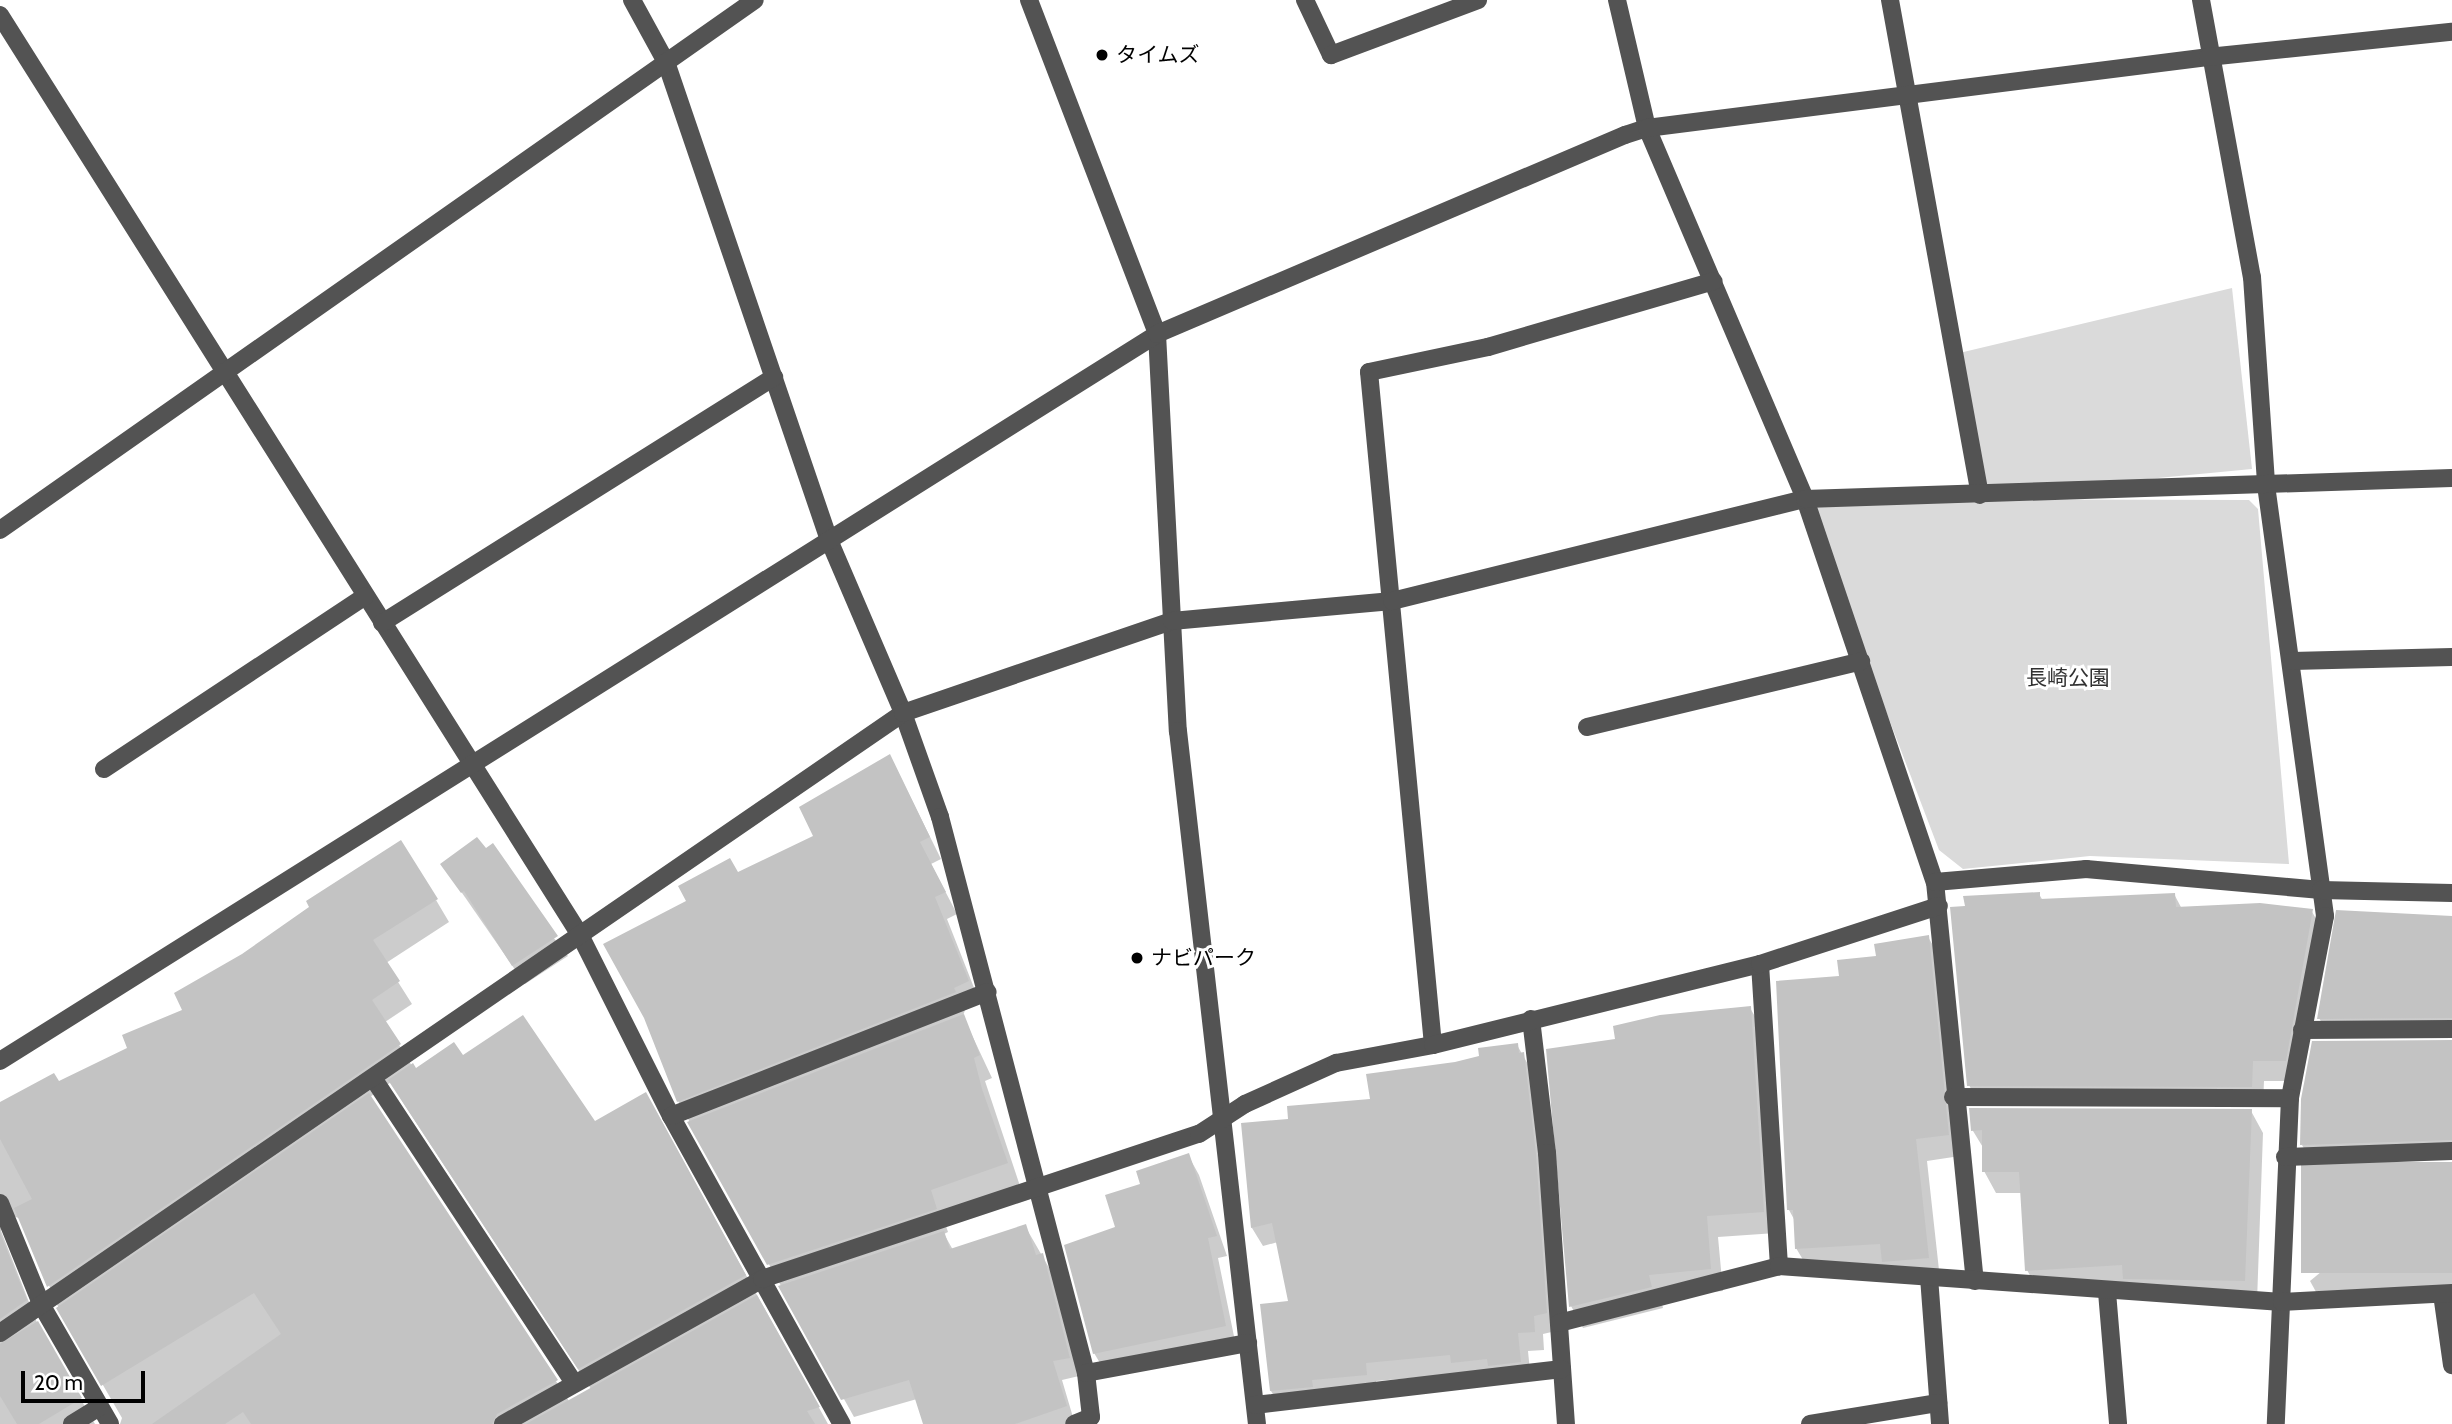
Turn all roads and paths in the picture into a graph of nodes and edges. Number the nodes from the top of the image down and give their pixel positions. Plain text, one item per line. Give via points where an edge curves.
1 (632, 0) edge
2 (755, 0) edge
3 (1029, 0) edge
4 (1305, 0) edge
5 (1478, 0) edge
6 (1616, 0) edge
7 (1890, 0) edge
8 (2201, 0) edge
9 (0, 15) edge
10 (2452, 32) edge
11 (2208, 57) junction
12 (667, 62) junction
13 (1909, 98) junction
14 (1647, 128) junction
15 (1714, 281) junction
16 (1157, 334) junction
17 (224, 373) junction
18 (774, 377) junction
19 (2452, 478) edge
20 (2266, 485) junction
21 (1980, 495) junction
22 (1805, 499) junction
23 (0, 530) edge
24 (829, 540) junction
25 (365, 596) junction
26 (1392, 601) junction
27 (1172, 621) junction
28 (382, 623) junction
29 (2452, 657) edge
30 (1861, 661) junction
31 (2292, 661) junction
32 (903, 713) junction
33 (1587, 727) dead end
34 (471, 764) junction
35 (104, 769) dead end
36 (1935, 882) junction
37 (2321, 890) junction
38 (2452, 893) edge
39 (1939, 906) junction
40 (580, 935) junction
41 (1760, 964) junction
42 (988, 992) junction
43 (1531, 1019) junction
44 (2452, 1029) edge
45 (2302, 1030) junction
46 (1433, 1045) junction
47 (0, 1061) edge
48 (373, 1078) junction
49 (1953, 1097) junction
50 (2290, 1098) junction
51 (671, 1116) junction
52 (1223, 1119) junction
53 (2452, 1151) edge
54 (2285, 1157) junction
55 (1040, 1187) junction
56 (0, 1203) edge
57 (1779, 1266) junction
58 (1929, 1277) junction
59 (762, 1279) junction
60 (1975, 1281) junction
61 (2107, 1292) junction
62 (2447, 1293) edge
63 (2281, 1302) junction
64 (42, 1306) junction
65 (1559, 1323) junction
66 (6, 1329) edge
67 (1248, 1343) junction
68 (2452, 1364) edge
69 (1562, 1369) junction
70 (1086, 1373) junction
71 (575, 1383) junction
72 (1938, 1403) junction
73 (1255, 1405) junction
74 (99, 1407) junction
75 (72, 1424) edge
76 (110, 1424) edge
77 (503, 1424) edge
78 (842, 1424) edge
79 (1074, 1424) edge
80 (1257, 1424) edge
81 (1566, 1424) edge
82 (1810, 1424) edge
83 (1940, 1424) edge
84 (2118, 1424) edge
85 (2276, 1424) edge

1 - 12 street
2 - 12 street
3 - 16 street
4 - 5 street via 1331,55
6 - 14 street
7 - 13 street
8 - 11 street
9 - 17 street
10 - 11 street
11 - 13 street
11 - 20 street via 2252,277
12 - 17 street
12 - 18 street
13 - 14 street
13 - 21 street
14 - 15 street
14 - 16 street
15 - 22 street
15 - 26 street via 1488,347 1368,372
16 - 24 street
16 - 27 street
17 - 23 street
17 - 25 street
18 - 24 street
18 - 28 street
19 - 20 street
20 - 21 street
20 - 31 street
21 - 22 street
22 - 26 street
22 - 30 street
24 - 32 street
24 - 34 street
25 - 28 street
25 - 35 street
26 - 27 street
26 - 46 street
27 - 32 street
27 - 52 street via 1178,731
28 - 34 street
29 - 31 street
30 - 33 street
30 - 36 street
31 - 37 street
32 - 40 street
32 - 42 street via 940,817
34 - 40 street
34 - 47 street
36 - 37 street via 2086,869
36 - 39 street
37 - 38 street
37 - 45 street via 2325,916
39 - 41 street
39 - 49 street
40 - 48 street
40 - 51 street
41 - 43 street
41 - 57 street
42 - 51 street
42 - 55 street
43 - 46 street
43 - 65 street via 1547,1153
44 - 45 street
45 - 50 street
46 - 52 street via 1336,1063 1245,1104
48 - 64 street
48 - 71 street
49 - 50 street
49 - 60 street
50 - 54 street
51 - 59 street
52 - 55 street via 1199,1134
52 - 67 street
53 - 54 street
54 - 63 street
55 - 59 street
55 - 70 street
56 - 64 street
57 - 58 street
57 - 65 street
58 - 60 street
58 - 72 street
59 - 71 street
59 - 78 street
60 - 61 street
61 - 63 street
61 - 84 street
62 - 63 street
62 - 68 street
63 - 85 street
64 - 66 street
64 - 74 street
65 - 69 street
67 - 70 street
67 - 73 street
69 - 73 street
69 - 81 street
70 - 79 street via 1091,1417
71 - 77 street
72 - 82 street
72 - 83 street
73 - 80 street
74 - 75 street
74 - 76 street

